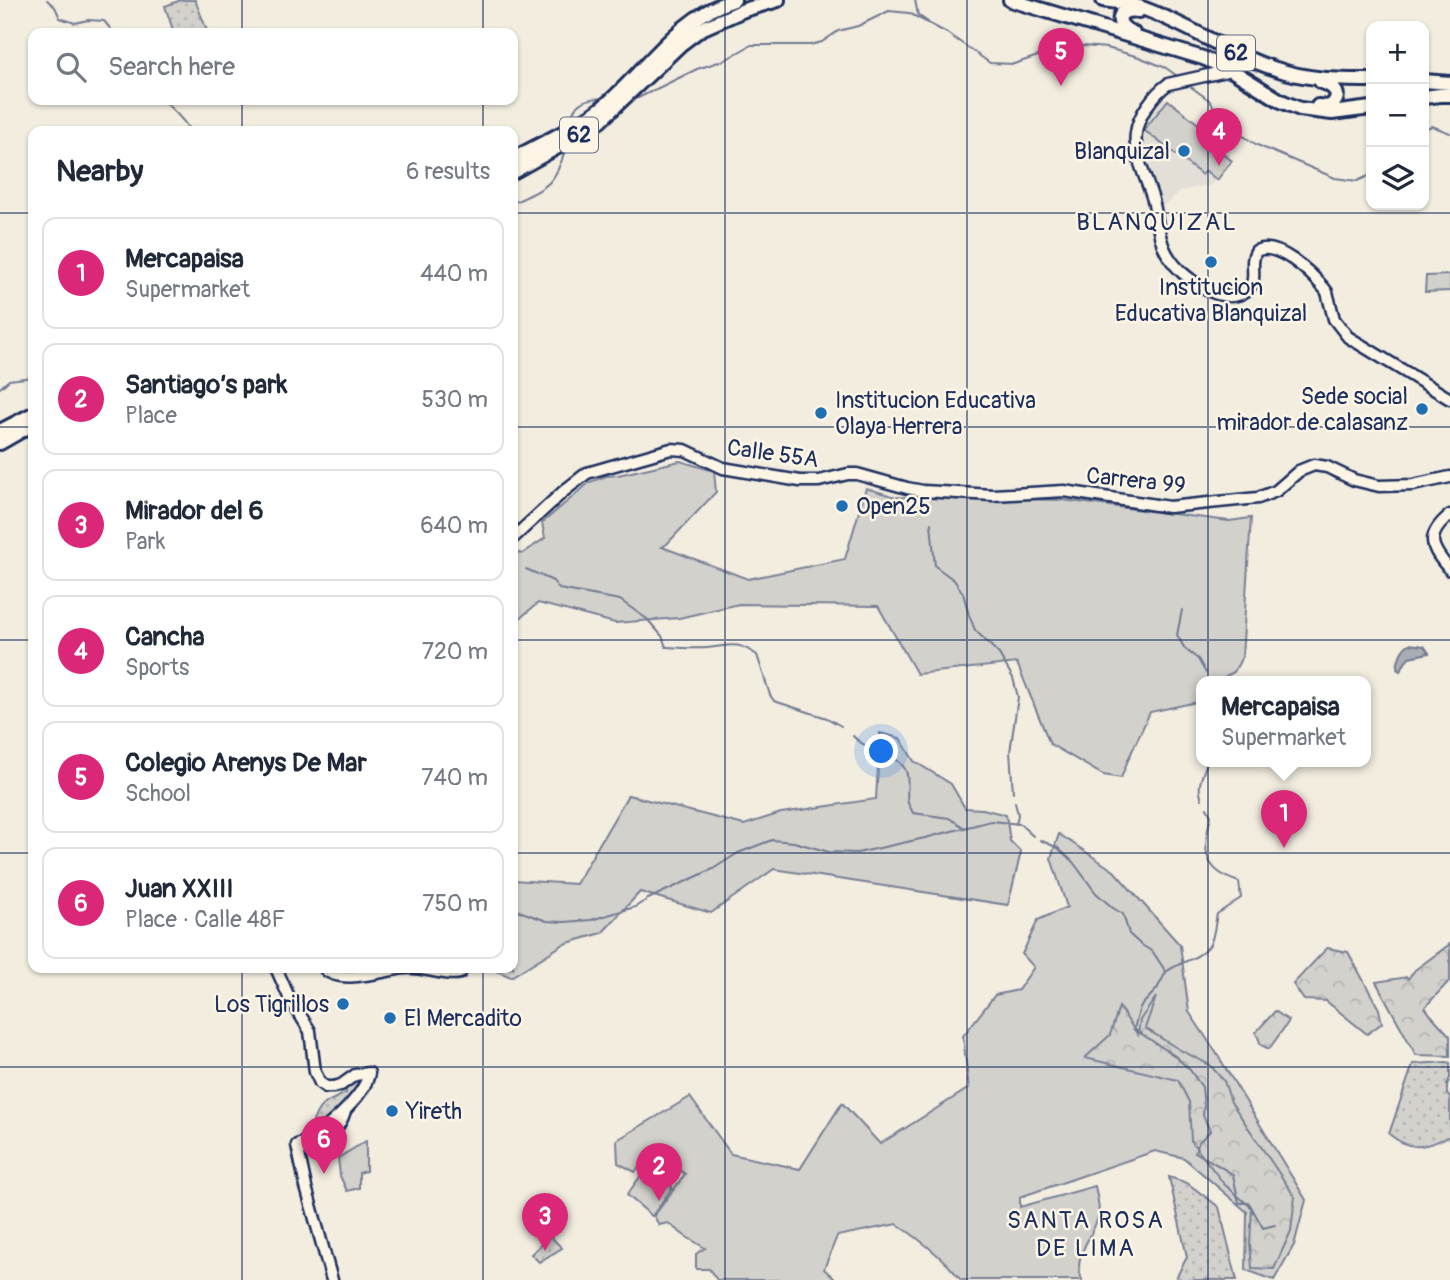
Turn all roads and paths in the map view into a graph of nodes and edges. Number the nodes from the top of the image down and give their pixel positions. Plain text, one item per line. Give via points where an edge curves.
1 (734, 0) edge
2 (778, 0) edge
3 (1010, 0) edge
4 (1103, 0) edge
5 (1165, 18) junction
6 (1158, 45) junction
7 (1175, 50) junction
8 (1231, 70) junction
9 (1206, 76) junction
10 (1311, 78) junction
11 (1366, 80) edge
12 (1429, 81) edge
13 (634, 83) junction
14 (1450, 83) edge
15 (1450, 96) edge
16 (1429, 97) edge
17 (1303, 109) junction
18 (1366, 109) edge
19 (518, 156) edge
20 (518, 169) edge
21 (1450, 399) edge
22 (28, 417) edge
23 (28, 427) edge
24 (0, 431) edge
25 (0, 443) edge
26 (848, 474) joint
27 (1450, 477) edge
28 (1450, 515) edge
29 (518, 533) edge
30 (1450, 569) edge
31 (278, 973) edge
32 (330, 973) edge
33 (372, 973) edge
34 (332, 1280) edge

1 - 13 highway, 62 via 684,27
2 - 13 highway, 62 via 701,29
3 - 6 highway, 62
4 - 5 highway, 62
5 - 6 highway via 1127,9 1120,17 1123,28
5 - 10 highway, 62 via 1277,70
6 - 7 highway, 62
7 - 8 highway, 62
7 - 9 street via 1204,67
8 - 9 street
8 - 17 highway, 62 via 1273,97
9 - 21 street via 1160,89 1135,137 1163,247 1175,265 1209,292 1239,294 1254,281 1256,251 1267,248 1281,253 1324,288 1334,319 1348,337
10 - 11 highway, 62
10 - 17 highway via 1334,88 1337,98 1329,107
12 - 14 highway
13 - 19 highway, 62 via 595,113
13 - 20 highway, 62 via 600,121
15 - 16 highway
17 - 18 highway, 62 via 1332,113
22 - 24 highway
23 - 25 highway
26 - 27 street, Carrera 99 via 923,491 993,495 1064,491 1169,507 1258,498 1314,466 1379,486
26 - 29 street, Calle 55A via 800,481 723,468 685,450 671,449 587,473
28 - 30 street via 1433,535 1435,551
31 - 34 street via 310,1031 320,1083 333,1087 369,1073 332,1135 311,1147 297,1148
32 - 33 street via 341,977

